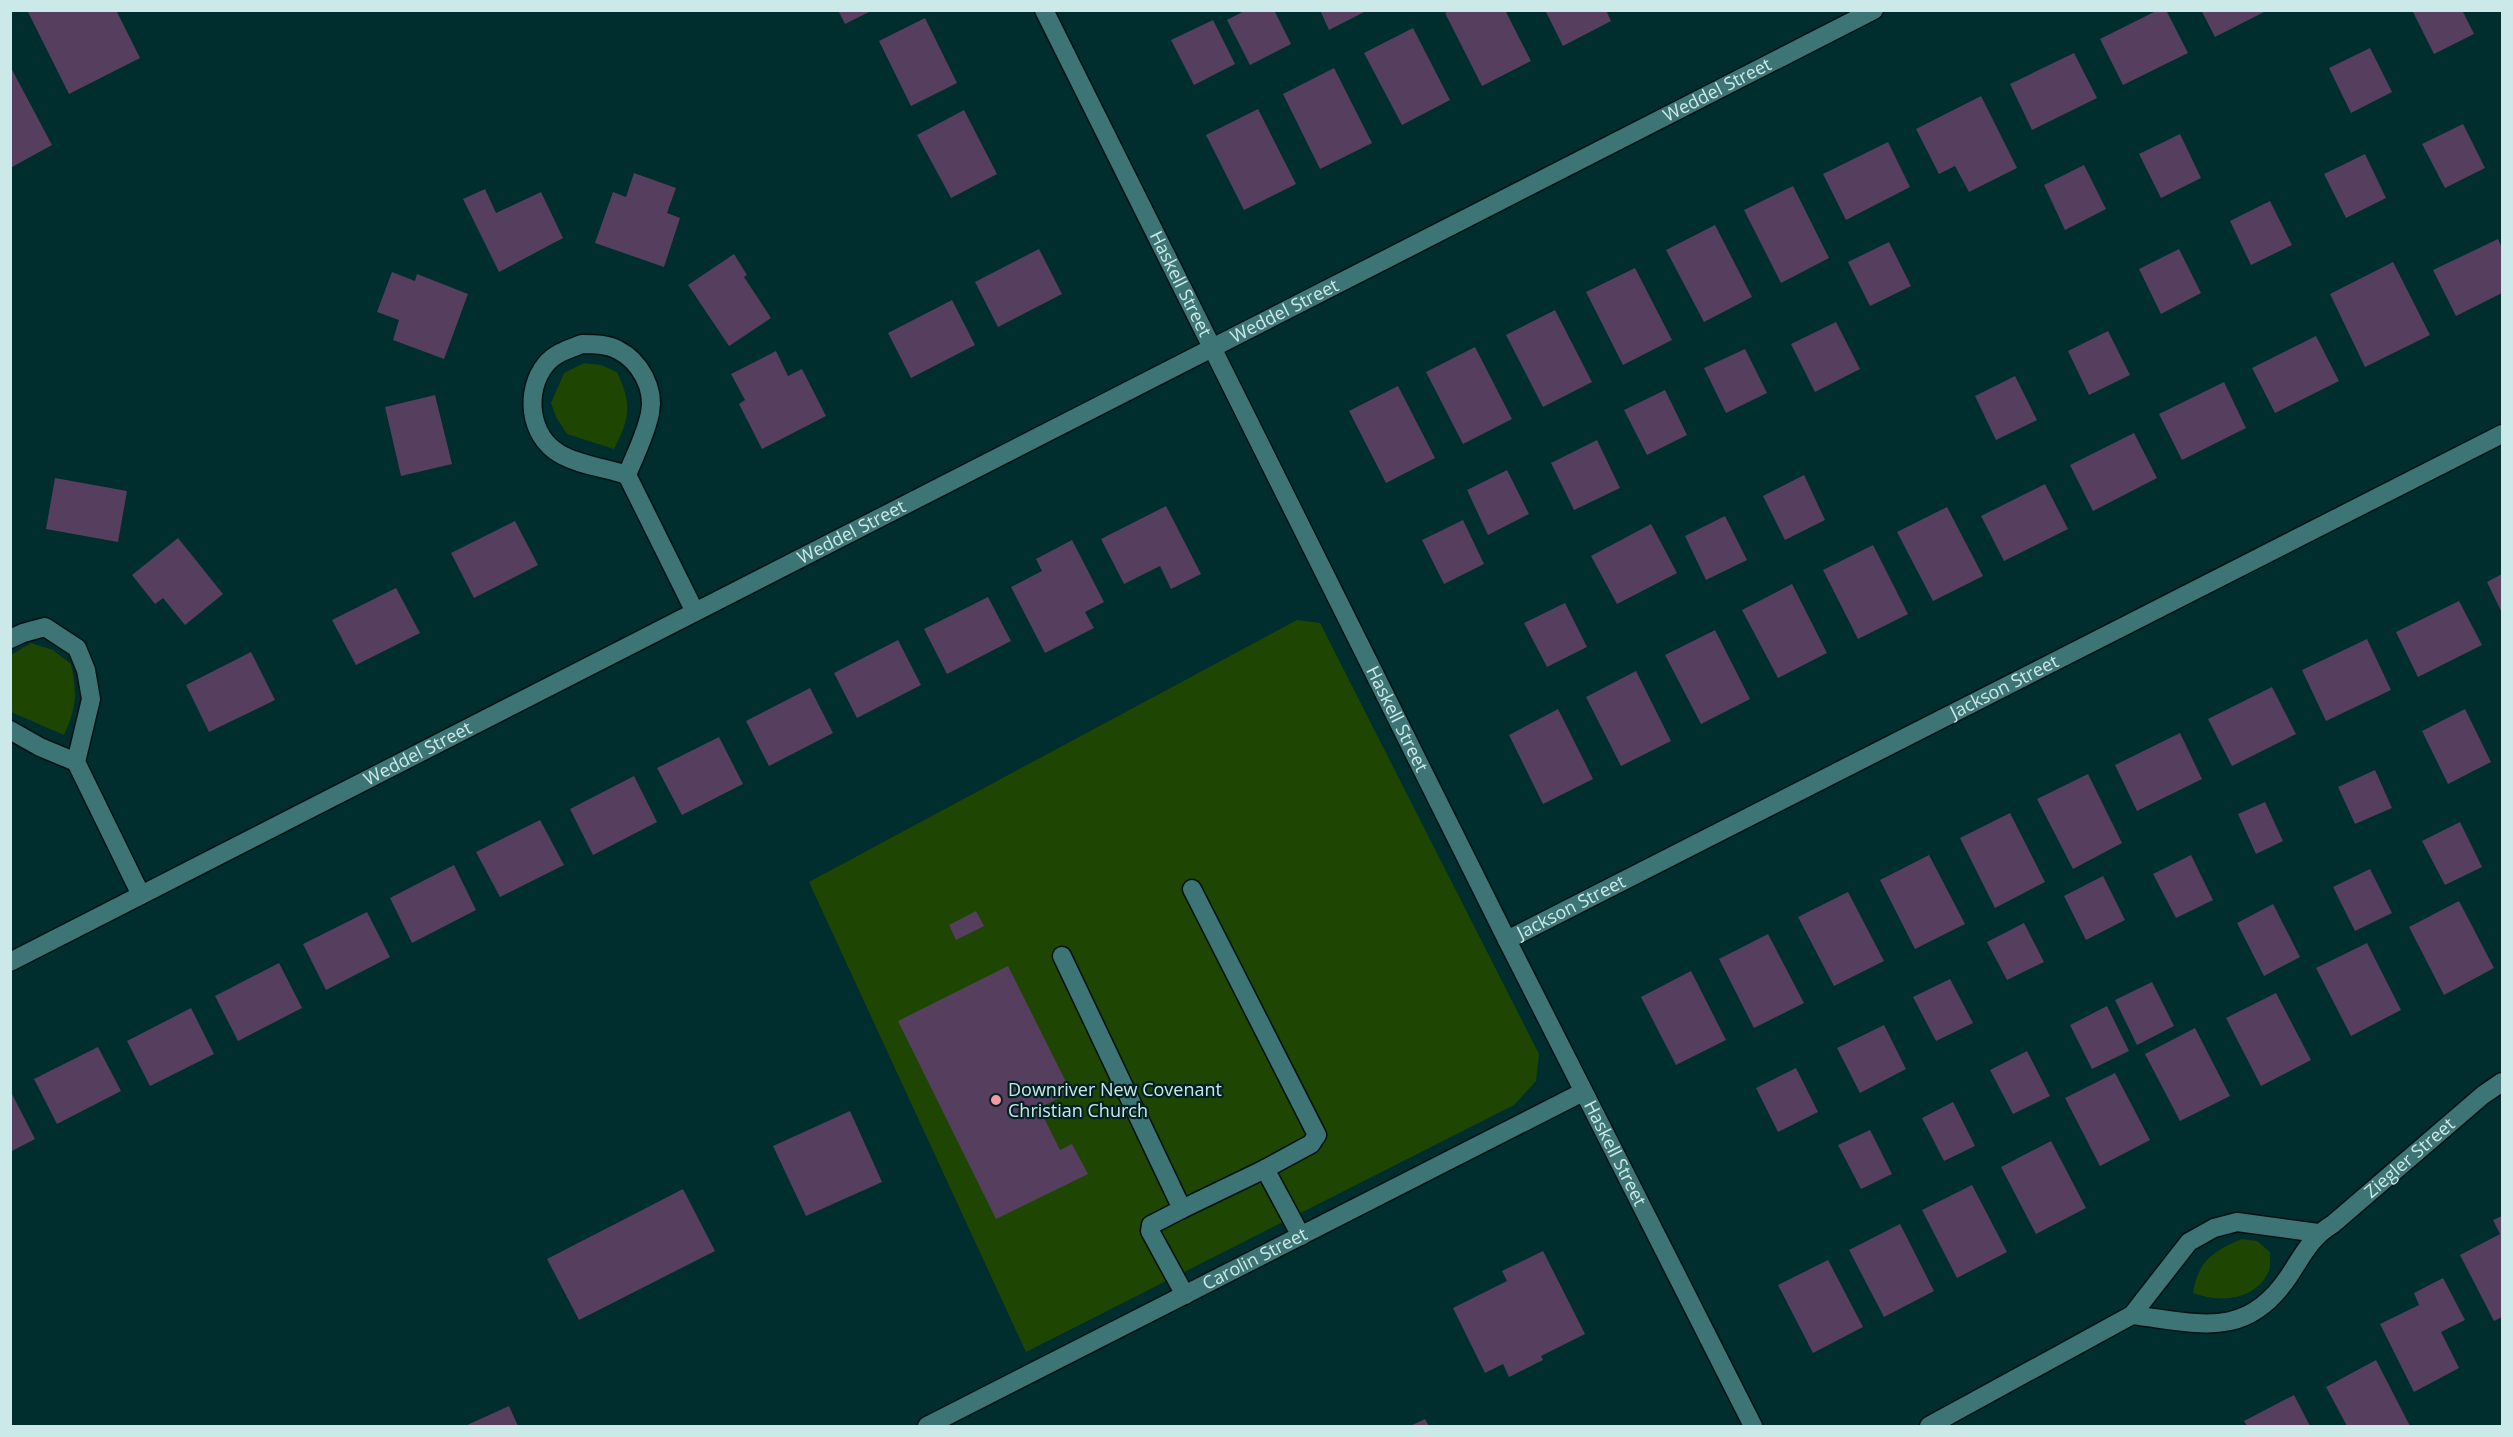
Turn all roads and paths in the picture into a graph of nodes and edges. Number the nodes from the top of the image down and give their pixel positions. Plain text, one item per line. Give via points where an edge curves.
1 (1044, 10) edge
2 (1875, 10) edge
3 (1212, 348) junction
4 (2502, 434) edge
5 (627, 475) junction
6 (695, 612) junction
7 (10, 639) edge
8 (10, 730) edge
9 (76, 762) junction
10 (1192, 889) dead end
11 (141, 895) junction
12 (1507, 940) junction
13 (1062, 956) dead end
14 (10, 962) edge
15 (2502, 1082) edge
16 (1583, 1092) junction
17 (1265, 1169) junction
18 (1182, 1209) junction
19 (2318, 1233) junction
20 (1301, 1236) junction
21 (1185, 1295) junction
22 (2132, 1315) junction
23 (927, 1426) edge
24 (1753, 1426) edge
25 (1929, 1426) edge

1 - 3 street, Haskell Street
2 - 3 street, Weddel Street
3 - 6 street, Weddel Street
3 - 12 street, Haskell Street
4 - 12 street, Jackson Street
5 - 5 street via 650,412 644,376 633,361 601,344 582,344 563,351 546,364 536,381 532,401 534,422 544,440 560,454
5 - 6 street
6 - 11 street, Weddel Street
7 - 9 street via 45,627 77,648 87,670 91,699
8 - 9 street
9 - 11 street
10 - 17 street via 1317,1135 1311,1144
11 - 14 street, Weddel Street
12 - 16 street, Haskell Street
13 - 18 street
15 - 19 street, Ziegler Street
16 - 20 street, Carolin Street
16 - 24 street, Haskell Street
17 - 18 street
17 - 20 street
18 - 21 street via 1151,1225 1150,1232
19 - 22 street via 2237,1222 2214,1228 2189,1242
19 - 22 street, Ziegler Street via 2276,1296 2249,1315 2213,1325
20 - 21 street, Carolin Street
21 - 23 street, Carolin Street
22 - 25 street

